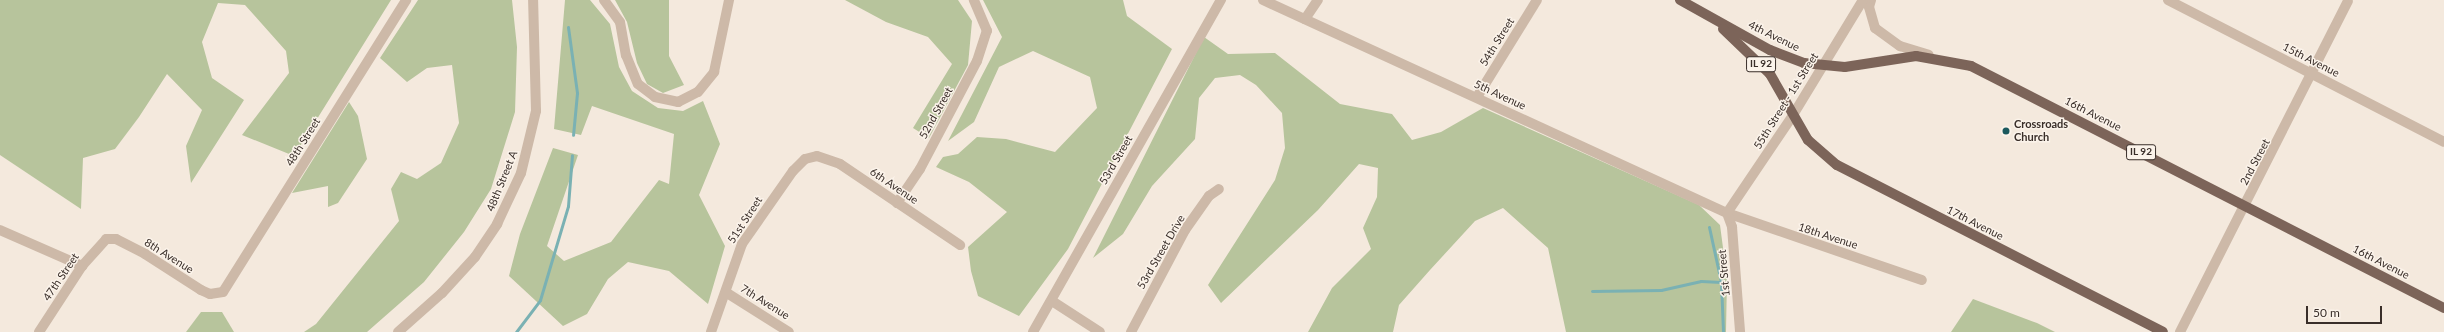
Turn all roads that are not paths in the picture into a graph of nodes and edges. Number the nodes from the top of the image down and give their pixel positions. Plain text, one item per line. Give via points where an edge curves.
1 (406, 0) edge
2 (533, 0) edge
3 (604, 0) edge
4 (729, 0) edge
5 (974, 0) edge
6 (1221, 0) edge
7 (1263, 0) edge
8 (1318, 0) edge
9 (1537, 0) edge
10 (1680, 0) edge
11 (1863, 0) edge
12 (1871, 0) edge
13 (2168, 0) edge
14 (2348, 2) dead end
15 (1305, 19) junction
16 (1717, 23) junction
17 (1936, 57) junction
18 (1822, 66) junction
19 (2313, 75) junction
20 (1477, 97) junction
21 (1793, 115) junction
22 (2444, 142) edge
23 (812, 156) joint
24 (1219, 189) dead end
25 (897, 203) junction
26 (2245, 206) junction
27 (1727, 214) junction
28 (0, 230) edge
29 (106, 239) joint
30 (960, 245) dead end
31 (82, 266) junction
32 (1922, 280) dead end
33 (727, 293) junction
34 (218, 294) joint
35 (1052, 301) junction
36 (2444, 308) edge
37 (39, 332) edge
38 (398, 332) edge
39 (711, 332) edge
40 (789, 332) edge
41 (1033, 332) edge
42 (1100, 332) edge
43 (1130, 332) edge
44 (1740, 332) edge
45 (2163, 332) edge
46 (2180, 332) edge

1 - 34 street, 48th Street via 232,278
2 - 38 street, 48th Street A via 536,110 521,173 497,224 475,257 442,293
3 - 4 street via 620,22 626,55 638,84 655,97 678,102 698,92 714,72
5 - 25 street, 52nd Street via 987,31 963,90
6 - 35 street, 53rd Street
7 - 15 street, 5th Avenue
8 - 15 street
9 - 20 street, 54th Street
10 - 16 main road, 4th Avenue / IL 92
11 - 18 street, 55th Street - 1st Street
12 - 17 street via 1871,15 1876,28 1900,46
13 - 19 street, 15th Avenue
14 - 19 street, 2nd Street
15 - 20 street, 5th Avenue
16 - 18 main road, 4th Avenue / IL 92 via 1786,58
16 - 21 main road, 4th Avenue / IL 92 via 1770,74
17 - 18 main road, 16th Avenue / IL 92 via 1916,56 1845,67
17 - 26 main road, 16th Avenue / IL 92 via 1970,66 2006,82
18 - 21 street, 55th Street - 1st Street
19 - 22 street, 15th Avenue
19 - 26 street, 2nd Street
20 - 27 street, 5th Avenue
21 - 27 street, 55th Street - 1st Street
21 - 45 main road, 17th Avenue / IL 92 via 1808,140 1837,165
23 - 25 street, 6th Avenue via 824,157 840,164
23 - 33 street, 51st Street via 793,171 742,244 731,270
24 - 43 street, 53rd Street Drive via 1209,196 1185,230
25 - 30 street, 6th Avenue
26 - 36 main road, 16th Avenue / IL 92
26 - 46 street, 2nd Street
27 - 32 street, 18th Avenue
27 - 44 street, 1st Street via 1732,227
28 - 31 street
29 - 31 street, 47th Street
29 - 34 street, 8th Avenue via 116,239 145,254 201,290
31 - 37 street, 47th Street
33 - 39 street, 51st Street
33 - 40 street, 7th Avenue
35 - 41 street, 53rd Street
35 - 42 street

